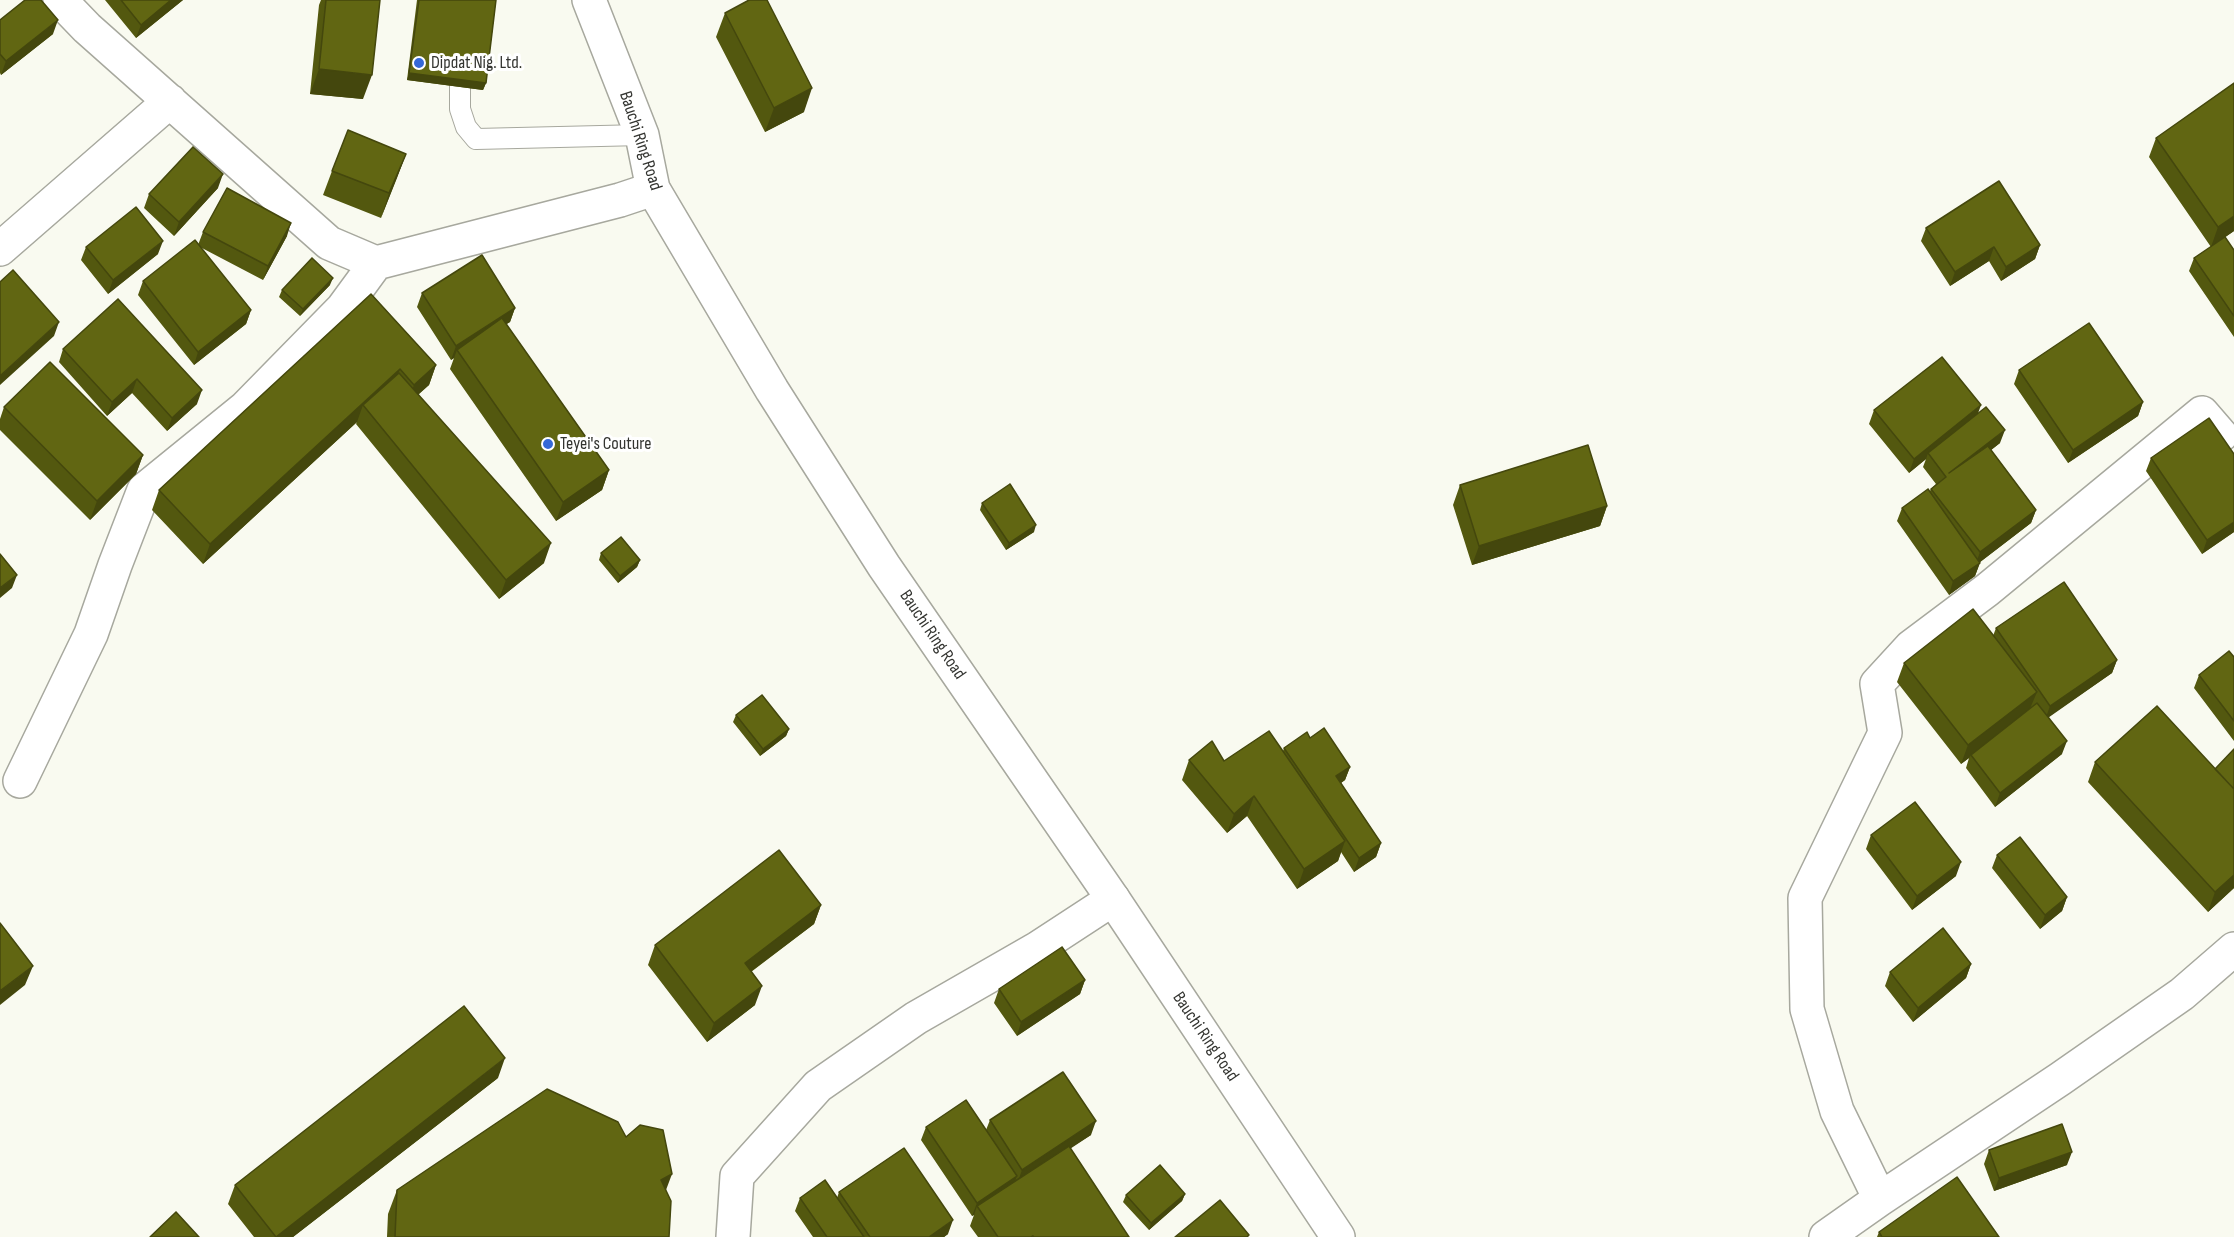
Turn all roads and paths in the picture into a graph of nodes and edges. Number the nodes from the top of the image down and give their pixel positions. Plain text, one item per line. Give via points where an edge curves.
1 (60, 0) edge
2 (589, 0) edge
3 (459, 38) edge
4 (170, 101) junction
5 (642, 135) junction
6 (653, 189) junction
7 (0, 249) edge
8 (376, 263) junction
9 (2230, 437) edge
10 (20, 781) dead end
11 (1113, 899) junction
12 (2234, 948) edge
13 (1880, 1199) junction
14 (733, 1237) edge
15 (1338, 1237) edge
16 (1826, 1237) edge

1 - 4 street
2 - 5 street, Bauchi Ring Road
3 - 5 lane via 460,109 466,127 476,139
4 - 7 street
4 - 8 street via 329,243
5 - 6 street, Bauchi Ring Road
6 - 8 street
6 - 11 street, Bauchi Ring Road via 772,390 884,566
8 - 10 street via 343,308 245,408 144,490 91,634
9 - 13 street via 2202,413 1987,590 1911,647 1877,684 1886,734 1805,898 1808,1009 1837,1111
11 - 14 street via 1038,948 916,1018 818,1086 737,1176
11 - 15 street, Bauchi Ring Road
12 - 13 street via 2182,994
13 - 16 street

